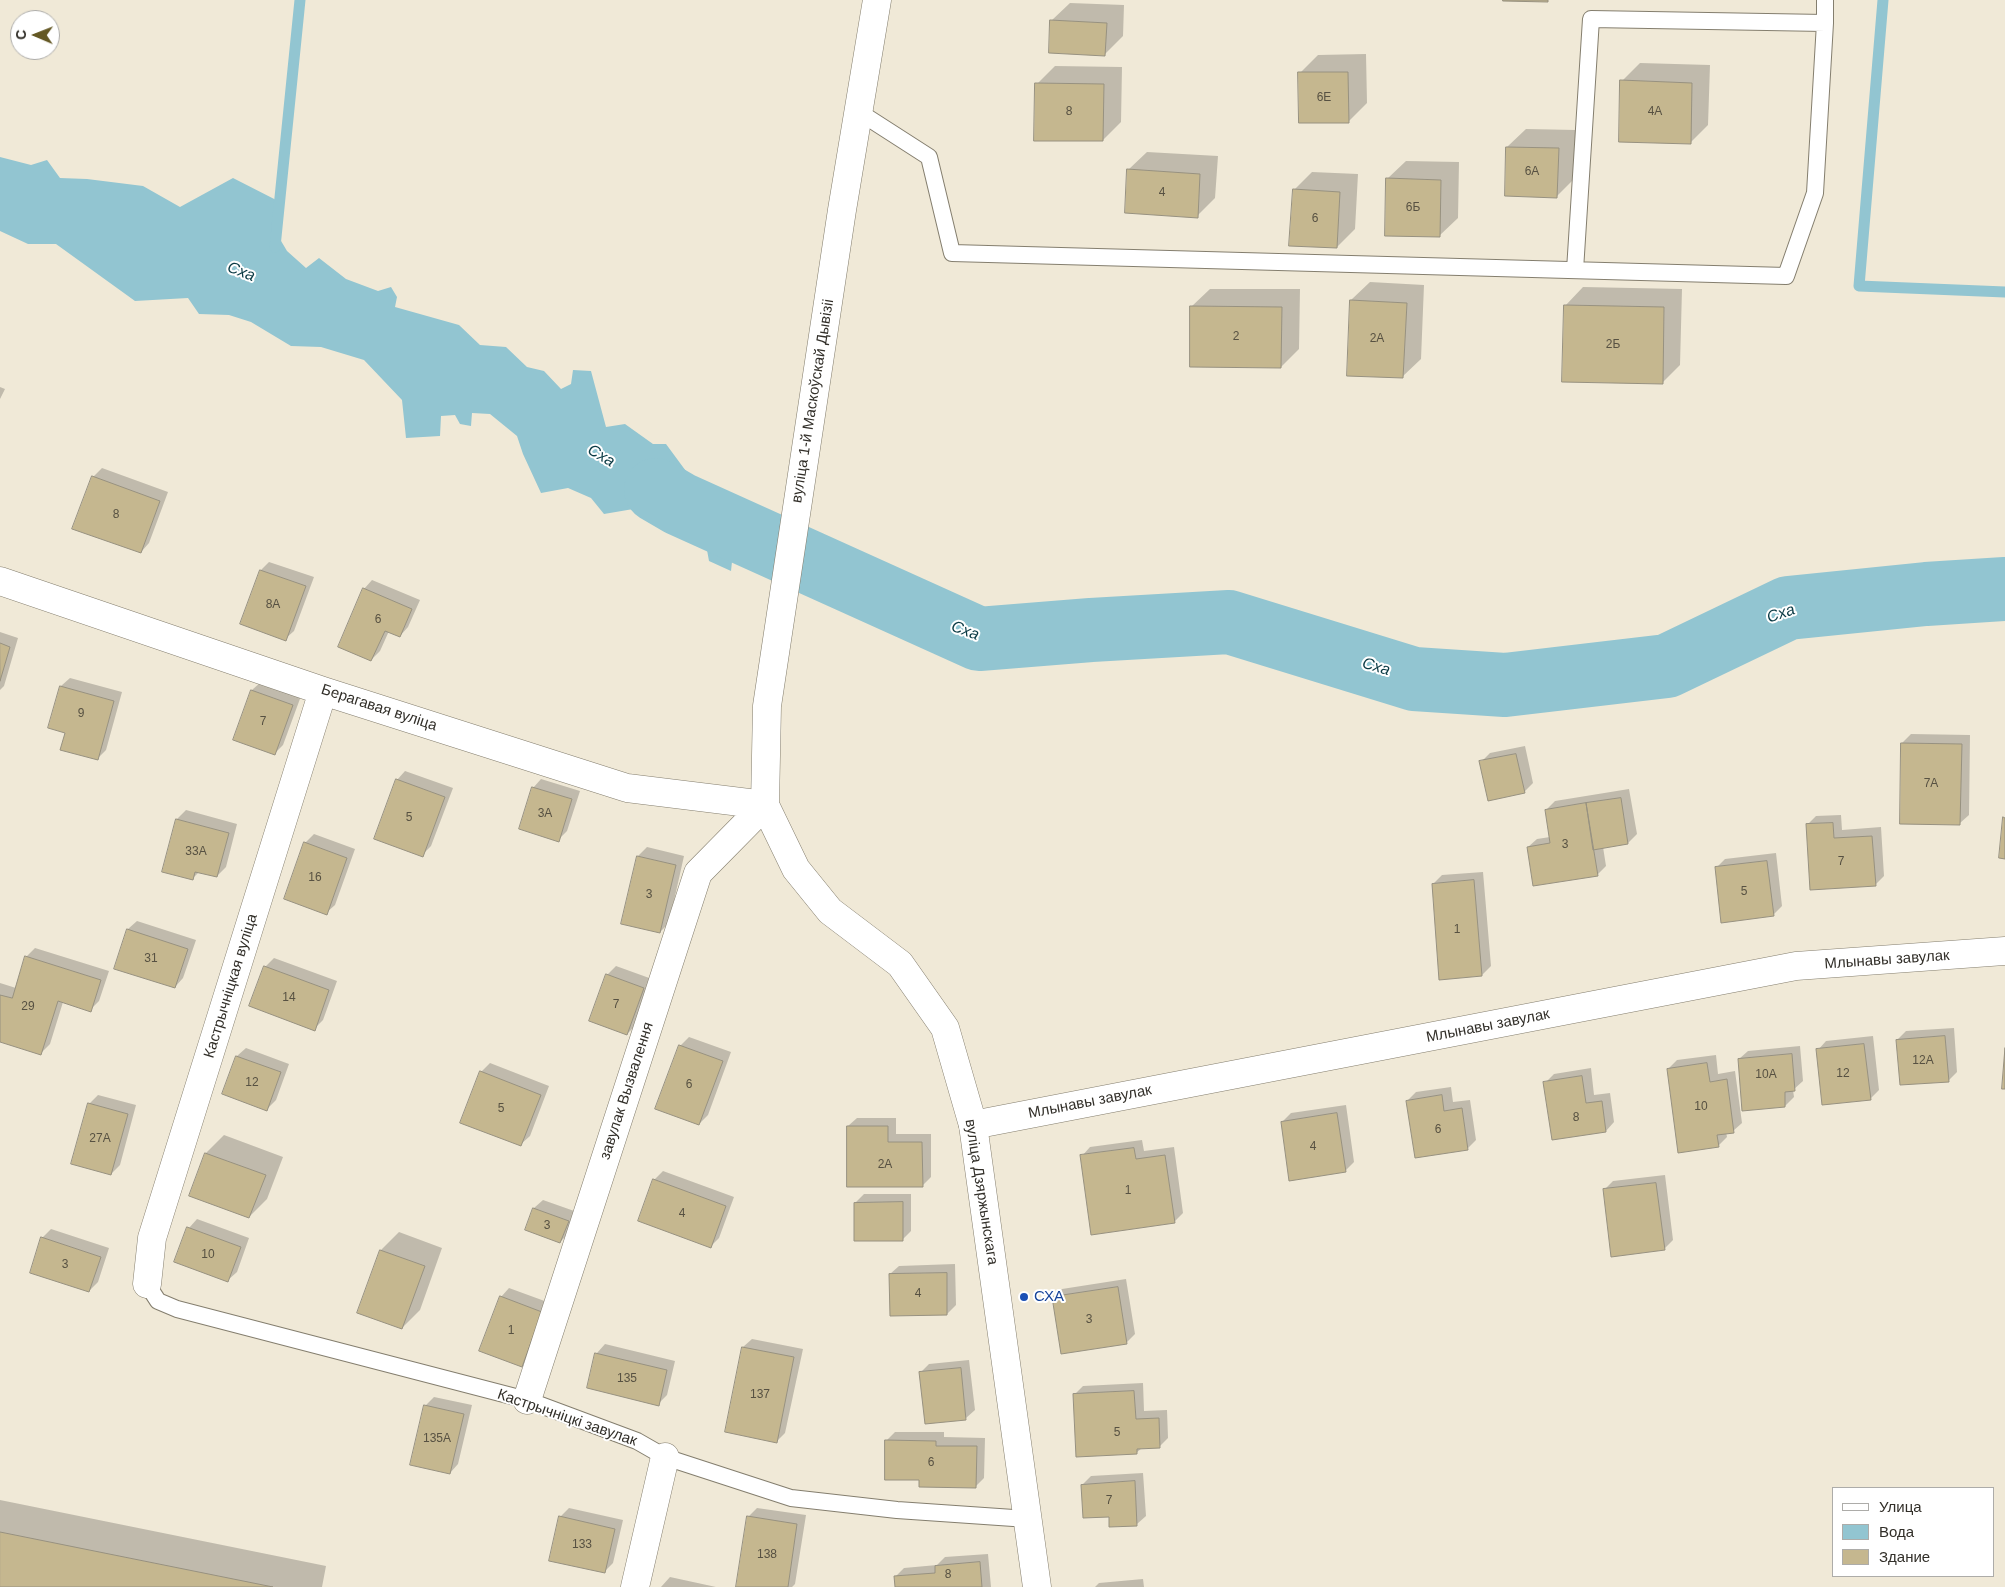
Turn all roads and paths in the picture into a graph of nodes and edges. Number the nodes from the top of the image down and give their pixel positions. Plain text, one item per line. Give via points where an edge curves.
1 (878, 0) edge
2 (1825, 0) edge
3 (1825, 23) junction
4 (859, 112) junction
5 (1575, 270) junction
6 (0, 581) edge
7 (323, 691) junction
8 (766, 804) junction
9 (2005, 951) edge
10 (973, 1125) junction
11 (147, 1284) joint
12 (527, 1400) junction
13 (666, 1457) junction
14 (1028, 1518) junction
15 (635, 1587) edge
16 (1037, 1587) edge

1 - 4 street, вуліца 1-й Маскоўскай Дывізіі
2 - 3 lane
3 - 5 lane via 1814,193 1786,276
3 - 5 lane via 1591,19
4 - 5 lane via 929,157 952,253
4 - 8 street, вуліца 1-й Маскоўскай Дывізіі via 767,706
6 - 7 street, Берагавая вуліца
7 - 8 street, Берагавая вуліца via 627,788
7 - 11 street, Кастрычніцкая вуліца via 152,1238
8 - 10 street, вуліца Дзяржынскага via 796,869 830,912 900,964 945,1028
8 - 12 street, завулак Вызвалення via 698,873
9 - 10 street, Млынавы завулак via 1796,966
10 - 14 street, вуліца Дзяржынскага
11 - 12 lane, Кастрычніцкі завулак via 158,1302 177,1309
12 - 13 lane, Кастрычніцкі завулак via 637,1441
13 - 14 lane, Кастрычніцкі завулак via 791,1498 897,1510
13 - 15 street
14 - 16 street, вуліца Дзяржынскага

